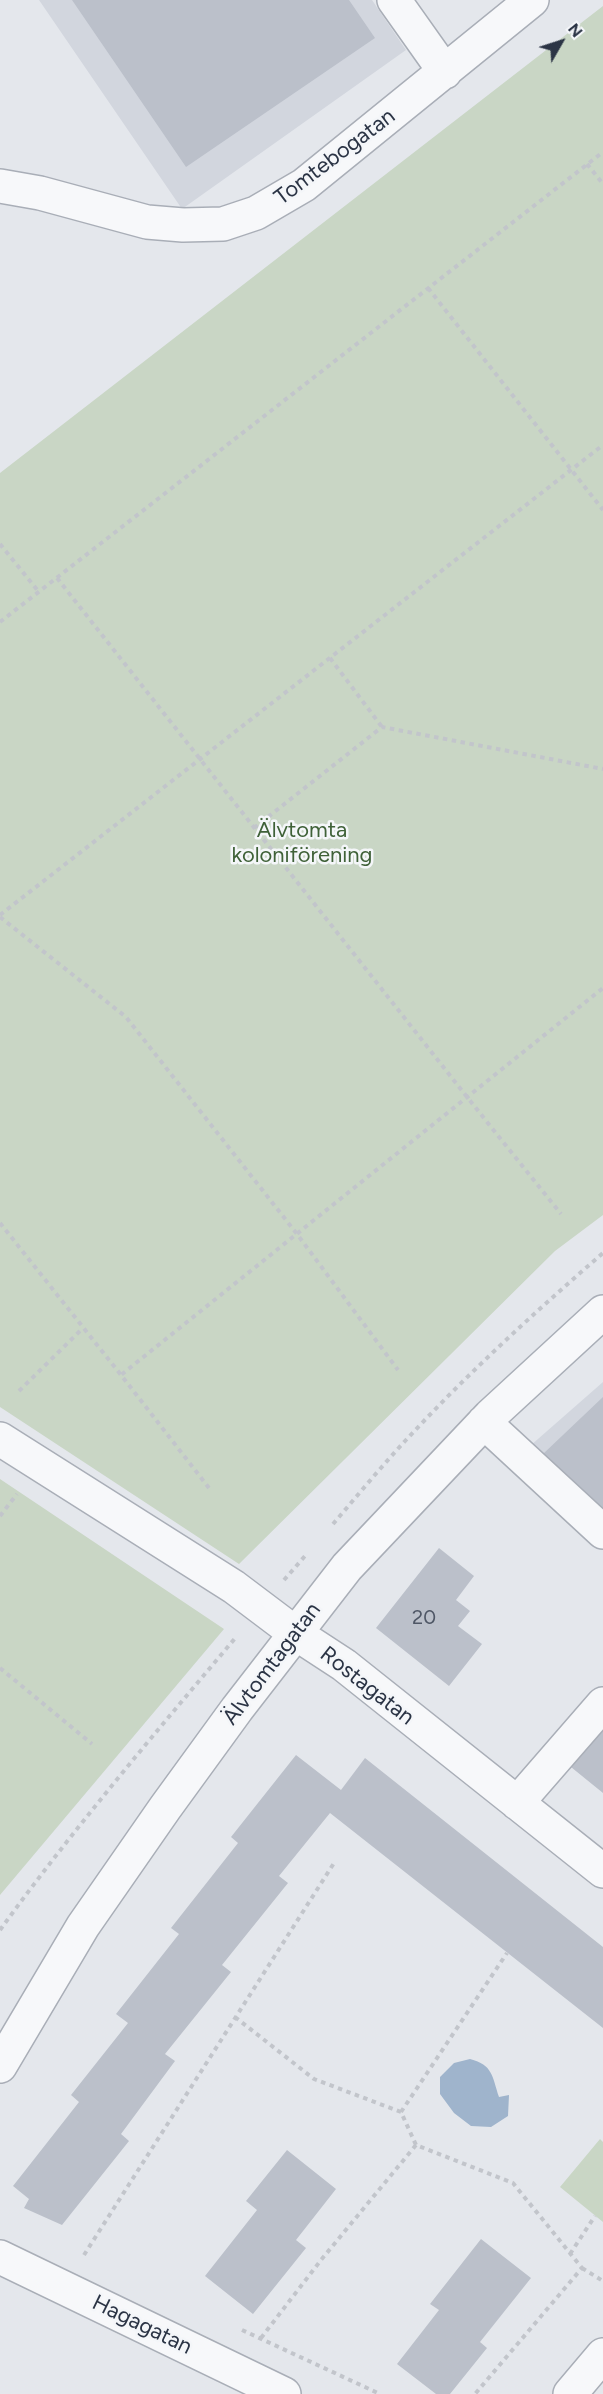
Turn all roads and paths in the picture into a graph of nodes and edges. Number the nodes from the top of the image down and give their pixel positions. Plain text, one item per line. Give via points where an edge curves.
1 (394, 0) edge
2 (532, 0) edge
3 (445, 72) junction
4 (603, 152) edge
5 (587, 164) junction
6 (603, 184) edge
7 (0, 186) edge
8 (428, 288) junction
9 (603, 445) edge
10 (571, 470) junction
11 (603, 510) edge
12 (0, 544) edge
13 (57, 578) junction
14 (39, 592) junction
15 (0, 622) edge
16 (330, 658) junction
17 (382, 727) junction
18 (200, 759) junction
19 (603, 769) edge
20 (254, 828) junction
21 (0, 916) edge
22 (603, 988) edge
23 (466, 1097) junction
24 (561, 1214) dead end
25 (0, 1223) edge
26 (297, 1234) junction
27 (603, 1312) edge
28 (83, 1328) junction
29 (398, 1370) dead end
30 (121, 1375) junction
31 (19, 1391) dead end
32 (484, 1422) junction
33 (0, 1438) edge
34 (209, 1488) dead end
35 (603, 1532) edge
36 (285, 1579) dead end
37 (260, 1608) junction
38 (295, 1633) junction
39 (0, 1668) edge
40 (603, 1704) edge
41 (92, 1744) dead end
42 (517, 1803) junction
43 (334, 1863) dead end
44 (603, 1871) edge
45 (0, 1930) edge
46 (507, 1953) dead end
47 (235, 2017) junction
48 (0, 2066) edge
49 (401, 2112) junction
50 (416, 2145) junction
51 (595, 2216) dead end
52 (570, 2254) junction
53 (84, 2255) dead end
54 (0, 2257) edge
55 (582, 2268) junction
56 (603, 2281) edge
57 (261, 2338) dead end
58 (603, 2355) edge
59 (284, 2394) edge
60 (475, 2394) edge
61 (570, 2394) edge

1 - 3 street
2 - 3 street, Tomtebogatan
3 - 7 street, Tomtebogatan via 304,185 256,213 223,224 147,222
4 - 5 path
5 - 6 path
5 - 8 path
8 - 10 path
8 - 13 path
9 - 10 path
10 - 11 path
10 - 16 path
12 - 14 path
13 - 14 path
13 - 18 path
14 - 15 path
16 - 17 path
16 - 18 path
17 - 19 path
17 - 20 path
18 - 20 path
18 - 21 path
20 - 23 path
21 - 26 path via 126,1017
22 - 23 path
23 - 24 path
23 - 26 path
25 - 28 path
26 - 29 path
26 - 30 path
27 - 32 street, Älvtomtagatan
28 - 30 path
28 - 31 path
30 - 34 path
32 - 35 street
32 - 38 street, Älvtomtagatan via 347,1567
33 - 37 street, Rostagatan via 234,1587
36 - 37 path
37 - 38 street, Rostagatan
37 - 45 path via 129,1764
38 - 42 street, Rostagatan via 344,1665
38 - 48 street, Älvtomtagatan via 171,1799 90,1917
39 - 41 path
40 - 42 street
42 - 44 street, Rostagatan
43 - 47 path
46 - 49 path
47 - 49 path via 314,2079
47 - 53 path
49 - 50 path
50 - 52 path via 513,2183
50 - 57 path
51 - 52 path
52 - 55 path
54 - 59 street, Hagagatan
55 - 56 path
55 - 60 path
58 - 61 street

